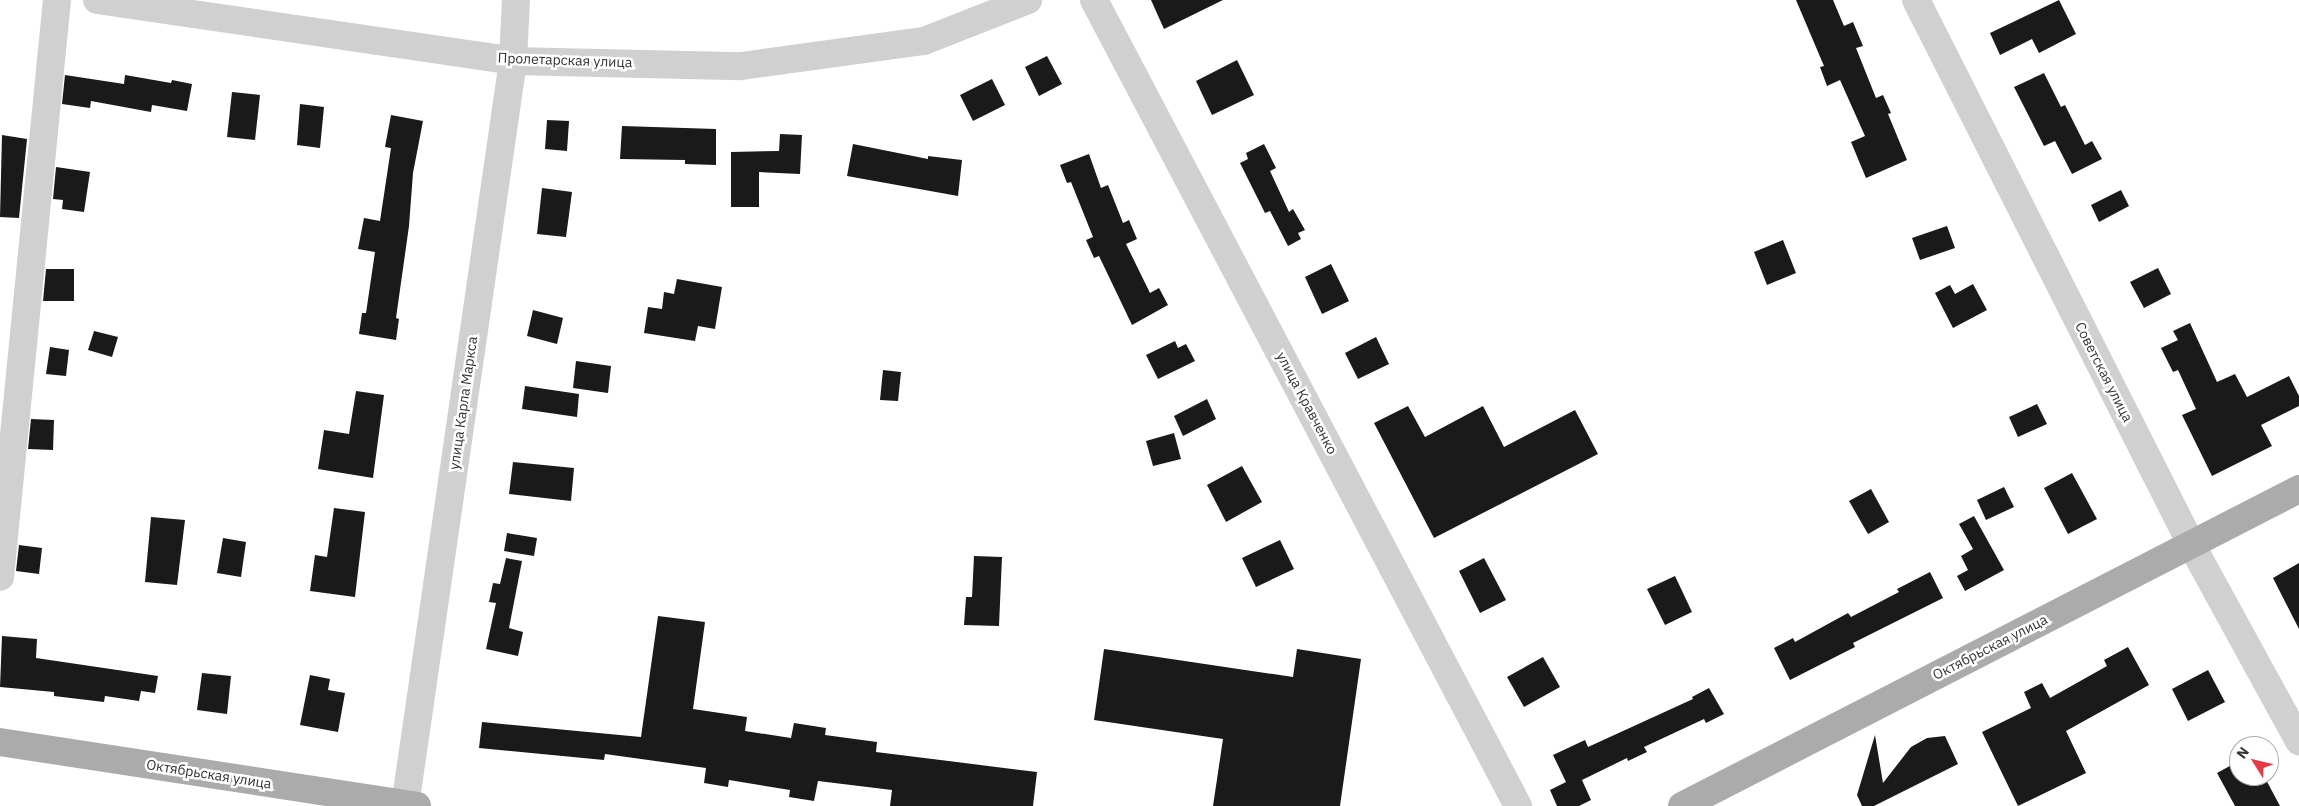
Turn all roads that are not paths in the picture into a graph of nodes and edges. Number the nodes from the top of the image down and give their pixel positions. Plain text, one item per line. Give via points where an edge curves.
1 (57, 0) edge
2 (97, 0) edge
3 (516, 0) edge
4 (1028, 0) edge
5 (1094, 0) edge
6 (1916, 0) edge
7 (513, 61) junction
8 (2299, 489) edge
9 (2191, 544) junction
10 (0, 577) edge
11 (2299, 741) edge
12 (0, 742) edge
13 (1696, 802) edge
14 (409, 805) edge
15 (1518, 806) edge

1 - 10 street
2 - 7 street, Пролетарская улица
3 - 7 street, улица Карла Маркса
4 - 7 street, Пролетарская улица via 924,41 741,66
5 - 15 street, улица Кравченко
6 - 9 street, Советская улица
7 - 14 street, улица Карла Маркса
8 - 9 main road, Октябрьская улица
9 - 11 street, Советская улица
9 - 13 main road, Октябрьская улица
12 - 14 main road, Октябрьская улица

